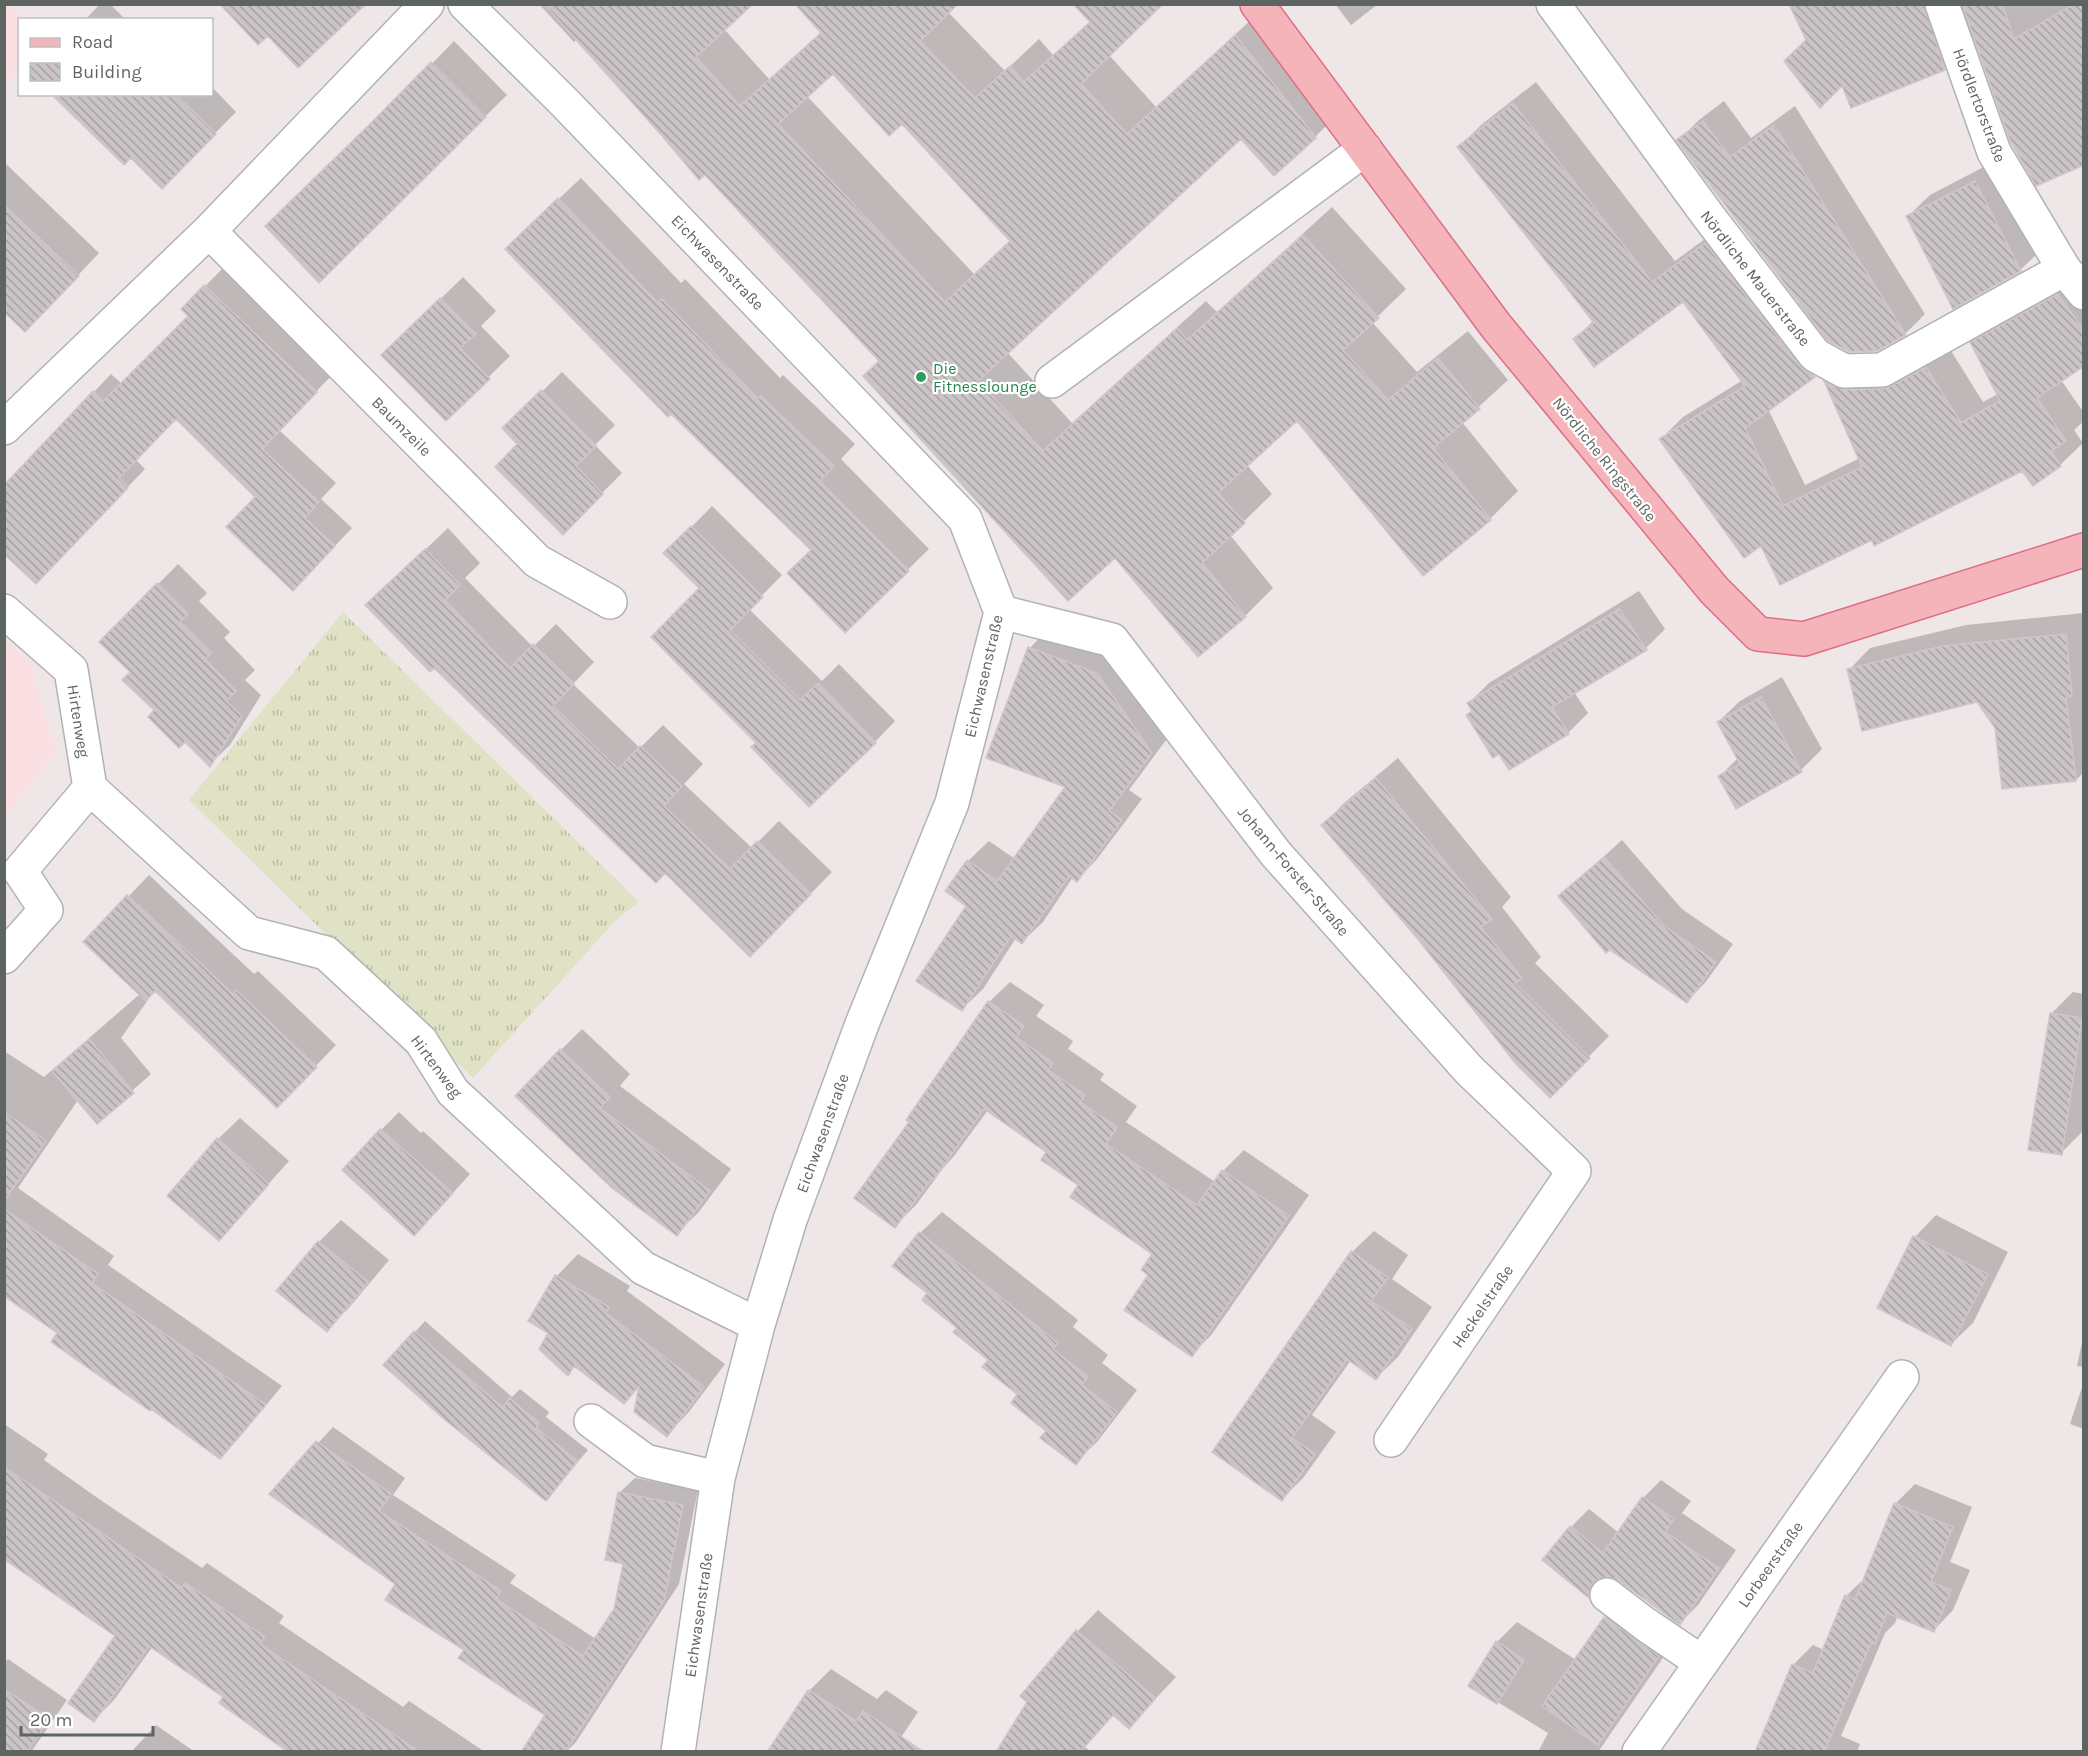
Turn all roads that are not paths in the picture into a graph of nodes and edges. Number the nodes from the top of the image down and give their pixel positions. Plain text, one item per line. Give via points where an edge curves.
1 (426, 4) edge
2 (465, 4) edge
3 (1257, 4) edge
4 (1552, 4) edge
5 (1942, 4) edge
6 (1365, 149) junction
7 (209, 231) junction
8 (2074, 281) edge
9 (1052, 381) dead end
10 (4, 428) edge
11 (2084, 550) edge
12 (610, 602) dead end
13 (4, 611) edge
14 (1001, 612) junction
15 (90, 788) junction
16 (4, 957) edge
17 (1574, 1171) joint
18 (758, 1325) junction
19 (1902, 1377) dead end
20 (591, 1421) dead end
21 (1391, 1440) dead end
22 (718, 1478) junction
23 (1607, 1595) dead end
24 (1701, 1662) junction
25 (678, 1752) edge
26 (1639, 1752) edge

1 - 7 street
2 - 14 street, Eichwasenstraße via 965,519
3 - 6 main road, Nördliche Ringstraße
4 - 8 street, Nördliche Mauerstraße via 1815,355 1844,371 1882,370
5 - 8 street, Hördlertorstraße via 1994,152
6 - 9 street
6 - 11 main road, Nördliche Ringstraße via 1496,326 1714,590 1758,634 1804,639
7 - 10 street
7 - 12 street, Baumzeile via 537,561
13 - 15 street, Hirtenweg via 71,670
14 - 17 street, Johann-Forster-Straße via 1112,640 1275,854 1469,1070
14 - 18 street, Eichwasenstraße via 952,803 862,1023 790,1220
15 - 16 street via 20,871 46,910
15 - 18 street, Hirtenweg via 249,933 326,953 421,1041 453,1092 643,1268
17 - 21 street, Heckelstraße
18 - 22 street, Eichwasenstraße
19 - 24 street, Lorbeerstraße
20 - 22 street via 645,1461
22 - 25 street, Eichwasenstraße
23 - 24 street
24 - 26 street, Lorbeerstraße

